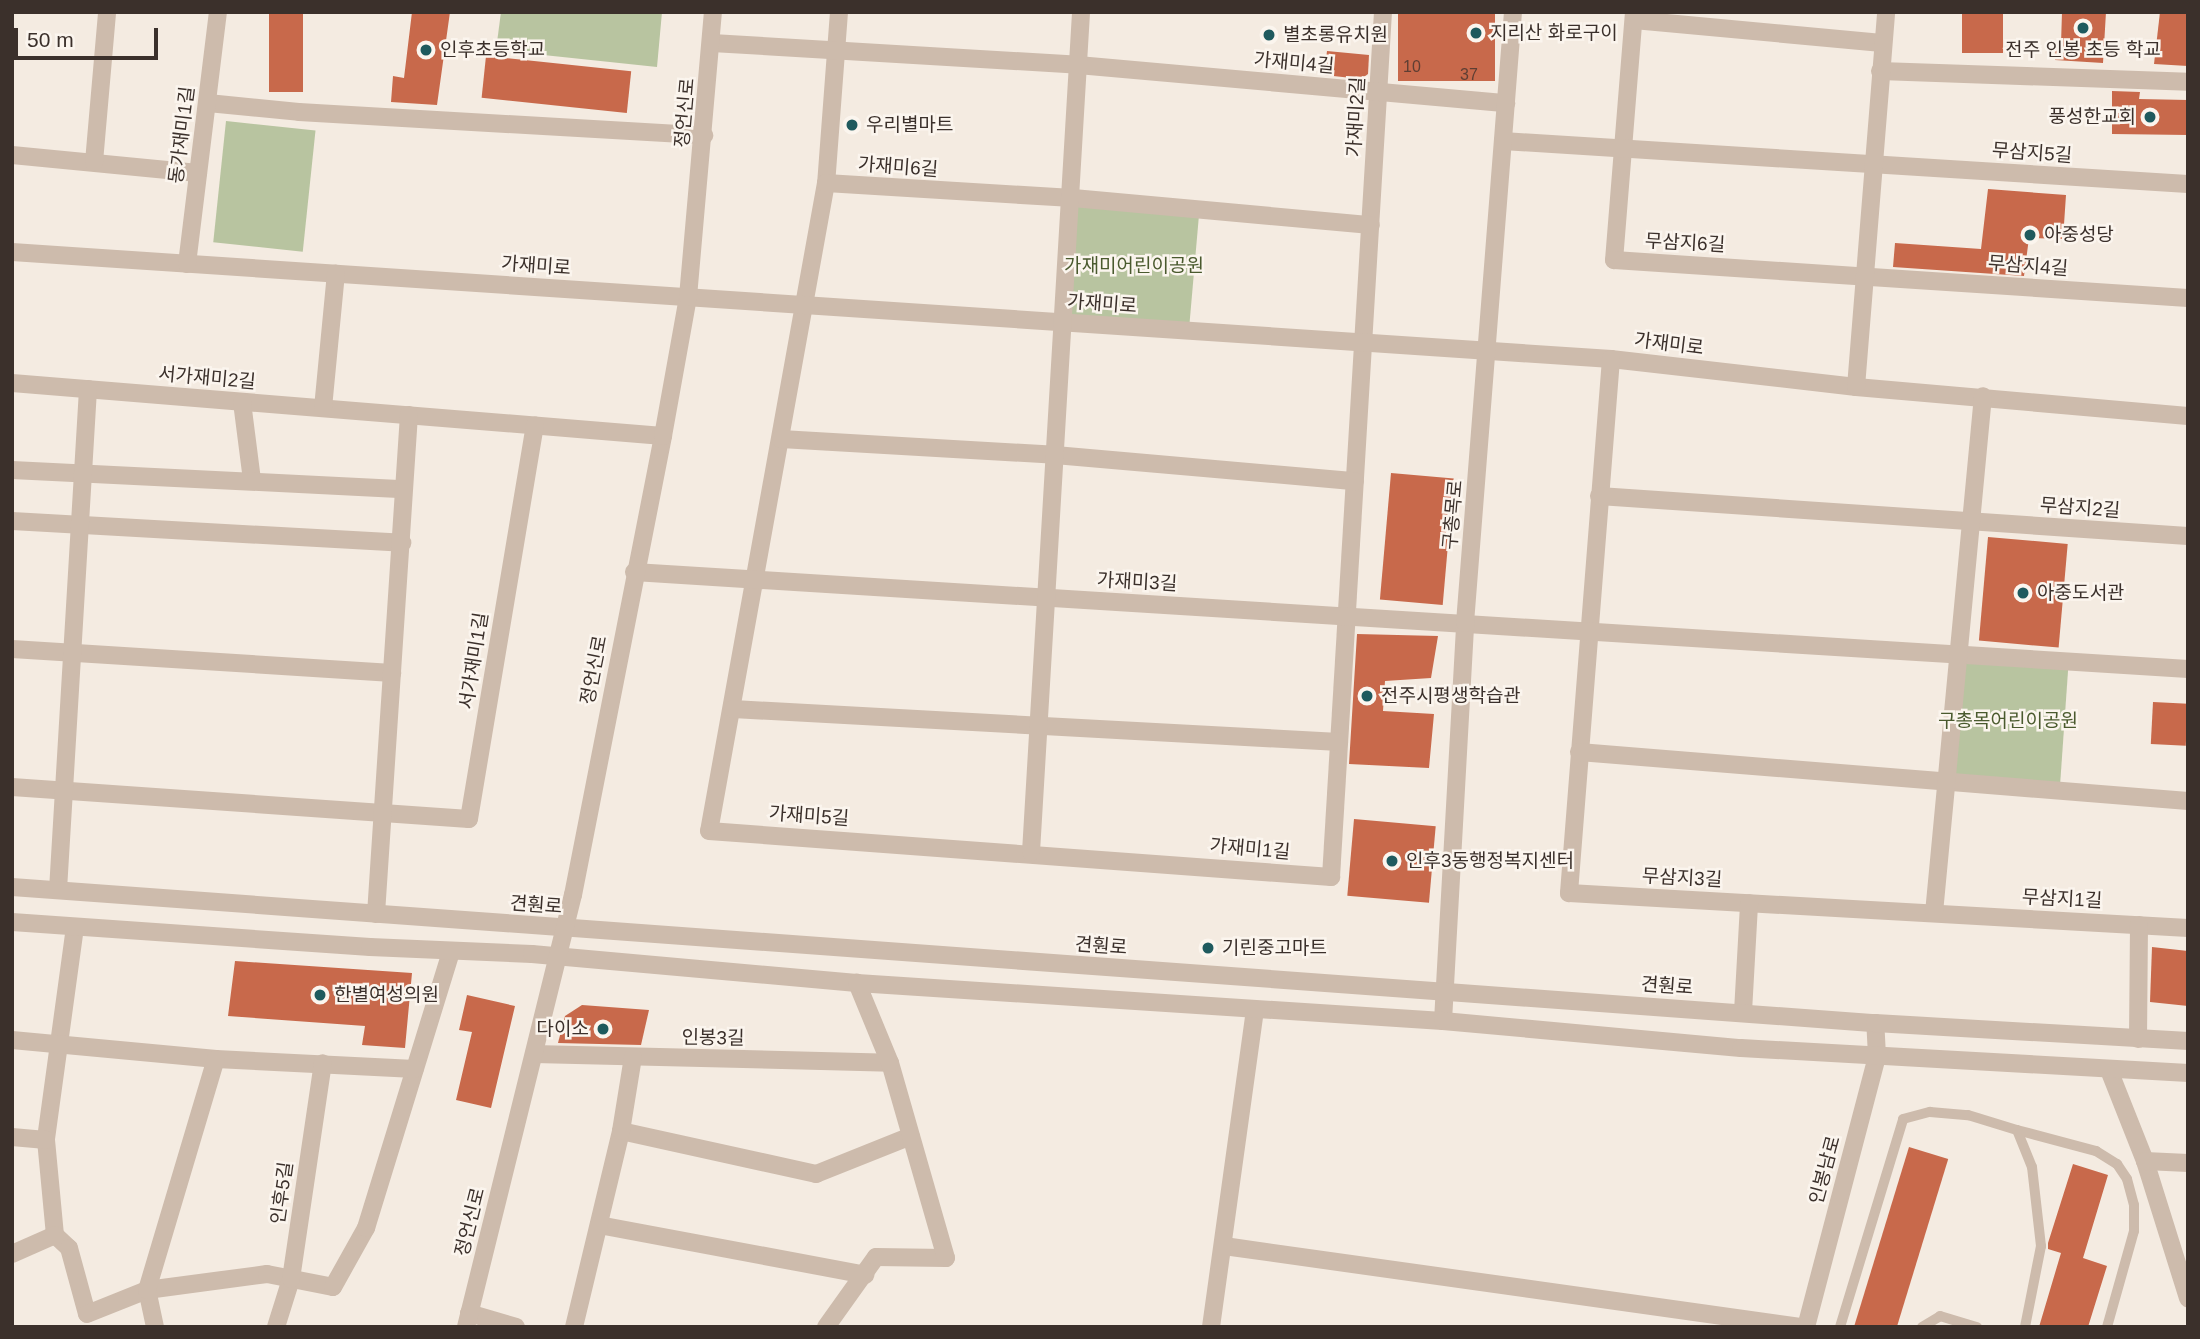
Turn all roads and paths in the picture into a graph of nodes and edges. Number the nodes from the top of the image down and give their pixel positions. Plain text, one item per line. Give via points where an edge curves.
1 (107, 12) edge
2 (218, 12) edge
3 (713, 12) edge
4 (839, 12) edge
5 (1081, 12) edge
6 (1384, 12) edge
7 (1513, 12) edge
8 (1886, 12) edge
9 (1634, 16) edge
10 (712, 43) junction
11 (1882, 43) junction
12 (839, 50) junction
13 (1078, 65) junction
14 (1880, 71) junction
15 (2188, 82) edge
16 (1378, 91) junction
17 (208, 103) junction
18 (1506, 103) junction
19 (704, 135) junction
20 (1503, 141) junction
21 (1623, 148) junction
22 (12, 155) edge
23 (94, 162) junction
24 (1873, 164) junction
25 (198, 173) junction
26 (826, 183) junction
27 (2188, 184) edge
28 (1073, 198) junction
29 (1371, 225) junction
30 (12, 252) edge
31 (187, 264) junction
32 (336, 274) junction
33 (1866, 275) junction
34 (688, 297) junction
35 (2188, 298) edge
36 (805, 305) junction
37 (1063, 322) junction
38 (1363, 342) junction
39 (1487, 350) junction
40 (1611, 359) junction
41 (12, 383) edge
42 (1856, 387) junction
43 (88, 389) junction
44 (1983, 396) junction
45 (242, 402) junction
46 (323, 408) junction
47 (409, 415) junction
48 (2188, 416) edge
49 (534, 425) junction
50 (663, 436) junction
51 (781, 439) junction
52 (1055, 455) junction
53 (12, 471) edge
54 (83, 474) junction
55 (252, 480) junction
56 (1355, 481) junction
57 (404, 489) junction
58 (1599, 496) junction
59 (12, 521) edge
60 (1970, 522) junction
61 (80, 525) junction
62 (2188, 536) edge
63 (402, 543) junction
64 (634, 572) junction
65 (756, 580) junction
66 (1046, 598) junction
67 (1346, 616) junction
68 (1465, 623) junction
69 (1588, 631) junction
70 (12, 649) edge
71 (73, 652) junction
72 (1958, 653) junction
73 (2188, 669) edge
74 (392, 673) junction
75 (733, 709) junction
76 (1039, 724) junction
77 (1339, 742) junction
78 (1579, 752) junction
79 (1946, 782) junction
80 (12, 788) edge
81 (64, 791) junction
82 (2188, 801) edge
83 (385, 813) junction
84 (1031, 852) junction
85 (12, 887) edge
86 (58, 890) junction
87 (1749, 903) junction
88 (1934, 913) junction
89 (376, 914) junction
90 (12, 922) edge
91 (2139, 925) junction
92 (75, 927) junction
93 (565, 928) junction
94 (2188, 928) edge
95 (451, 951) junction
96 (558, 956) junction
97 (857, 984) junction
98 (1442, 992) junction
99 (1255, 1010) junction
100 (1743, 1012) junction
101 (1443, 1021) junction
102 (1875, 1023) junction
103 (2138, 1039) junction
104 (12, 1040) edge
105 (2188, 1041) edge
106 (60, 1044) junction
107 (534, 1054) junction
108 (1877, 1056) junction
109 (633, 1057) junction
110 (216, 1059) junction
111 (323, 1063) junction
112 (890, 1063) junction
113 (415, 1069) junction
114 (2109, 1070) junction
115 (2188, 1073) edge
116 (2017, 1130) junction
117 (621, 1131) junction
118 (911, 1136) junction
119 (12, 1137) edge
120 (46, 1140) junction
121 (2145, 1161) junction
122 (2188, 1163) edge
123 (599, 1225) junction
124 (55, 1235) junction
125 (1224, 1246) junction
126 (12, 1254) edge
127 (865, 1276) junction
128 (291, 1279) junction
129 (147, 1290) junction
130 (2188, 1297) edge
131 (467, 1320) edge
132 (155, 1327) edge
133 (276, 1327) edge
134 (516, 1327) edge
135 (574, 1327) edge
136 (826, 1327) edge
137 (1211, 1327) edge
138 (1800, 1327) edge
139 (1806, 1327) edge
140 (1840, 1327) edge
141 (1922, 1327) edge
142 (1977, 1327) edge
143 (2025, 1327) edge
144 (2107, 1327) edge

1 - 23 street
2 - 17 street, 동가재미1길
3 - 10 street, 정언신로
4 - 12 street
5 - 13 street
6 - 16 street, 가재미2길
7 - 18 street, 구총목로
8 - 11 street
9 - 11 street, 무삼지6길
9 - 21 street, 무삼지6길
10 - 12 street
10 - 19 street, 정언신로
11 - 14 street
12 - 13 street, 가재미4길
12 - 26 street
13 - 16 street, 가재미4길
13 - 28 street
14 - 15 street
14 - 24 street
16 - 18 street, 가재미4길
16 - 29 street, 가재미2길
17 - 19 street
17 - 25 street, 동가재미1길
18 - 20 street, 구총목로
19 - 34 street, 정언신로
20 - 21 street
20 - 39 street, 구총목로
21 - 24 street, 무삼지5길
21 - 33 street, 무삼지6길 via 1614,260
22 - 23 street
23 - 25 street
24 - 27 street, 무삼지5길
24 - 33 street
25 - 31 street, 동가재미1길
26 - 28 street, 가재미6길
26 - 36 street
28 - 29 street
28 - 37 street
29 - 38 street, 가재미2길
30 - 31 street, 가재미로
31 - 32 street, 가재미로
32 - 34 street, 가재미로
32 - 46 street
33 - 35 street, 무삼지4길
33 - 42 street
34 - 36 street, 가재미로
34 - 50 street, 정언신로
36 - 37 street, 가재미로
36 - 51 street, 가재미5길
37 - 38 street, 가재미로
37 - 52 street
38 - 39 street, 가재미로
38 - 56 street, 가재미1길
39 - 40 street, 가재미로
39 - 68 street, 구총목로
40 - 42 street, 가재미로
40 - 58 street, 무삼지3길
41 - 43 street, 서가재미2길
42 - 44 street, 가재미로
43 - 45 street, 서가재미2길
43 - 54 street
44 - 48 street, 가재미로
44 - 60 street
45 - 46 street, 서가재미2길
45 - 55 street
46 - 47 street
47 - 49 street
47 - 57 street
49 - 50 street
49 - 83 street, 서가재미1길 via 469,820
50 - 64 street, 정언신로
51 - 52 street
51 - 65 street, 가재미5길
52 - 56 street
52 - 66 street
53 - 54 street
54 - 55 street
54 - 61 street
55 - 57 street
56 - 67 street, 가재미1길
57 - 63 street
58 - 60 street, 무삼지2길
58 - 69 street, 무삼지3길
59 - 61 street
60 - 62 street, 무삼지2길
60 - 72 street
61 - 63 street
61 - 71 street
63 - 74 street
64 - 65 street
64 - 93 street, 정언신로
65 - 66 street, 가재미3길
65 - 75 street, 가재미5길
66 - 67 street, 가재미3길
66 - 76 street
67 - 68 street
67 - 77 street, 가재미1길
68 - 69 street
68 - 98 street, 구총목로
69 - 72 street
69 - 78 street, 무삼지3길
70 - 71 street
71 - 74 street
71 - 81 street
72 - 73 street
72 - 79 street
74 - 83 street
75 - 76 street
75 - 84 street, 가재미5길 via 709,831
76 - 77 street
76 - 84 street
77 - 84 street, 가재미1길 via 1331,877
78 - 79 street
78 - 87 street, 무삼지3길 via 1569,893
79 - 82 street
79 - 88 street
80 - 81 street
81 - 83 street, 서가재미1길
81 - 86 street
83 - 89 street
85 - 86 street, 견훤로
86 - 89 street, 견훤로
87 - 88 street, 무삼지3길
87 - 100 street
88 - 91 street, 무삼지1길
89 - 93 street, 견훤로
90 - 92 street
91 - 94 street, 무삼지1길
91 - 103 street
92 - 95 street
92 - 106 street
93 - 96 street, 정언신로
93 - 98 street, 견훤로
95 - 96 street
95 - 113 street
96 - 97 street
96 - 107 street, 정언신로
97 - 99 street
97 - 112 street
98 - 100 street, 견훤로
98 - 101 street, 구총목로
99 - 101 street
99 - 125 street
100 - 102 street, 견훤로
101 - 108 street
102 - 103 street, 견훤로
102 - 108 street, 인봉남로
103 - 105 street, 견훤로
104 - 106 street
106 - 110 street
106 - 120 street
107 - 109 street, 인봉3길
107 - 131 street, 정언신로
108 - 114 street
108 - 139 street, 인봉남로
109 - 112 street, 인봉3길
109 - 117 street
110 - 111 street
110 - 129 street
111 - 113 street
111 - 128 street, 인후5길
112 - 118 street
113 - 128 street via 366,1228 333,1287
114 - 115 street
114 - 121 street
116 - 140 lane via 1968,1115 1930,1112 1903,1119
116 - 143 lane via 2032,1167 2041,1246
116 - 144 lane via 2096,1151 2117,1164 2127,1179 2134,1231
117 - 118 street via 816,1174
117 - 123 street
118 - 127 street via 946,1258 876,1257
119 - 120 street
120 - 124 street
121 - 122 street
121 - 130 street
123 - 127 street
123 - 135 street
124 - 126 street
124 - 129 street via 69,1248 87,1314
125 - 137 street
125 - 138 street
127 - 136 street
128 - 129 street via 267,1274
128 - 133 street, 인후5길
129 - 132 street
131 - 134 street
141 - 142 lane via 1940,1315

